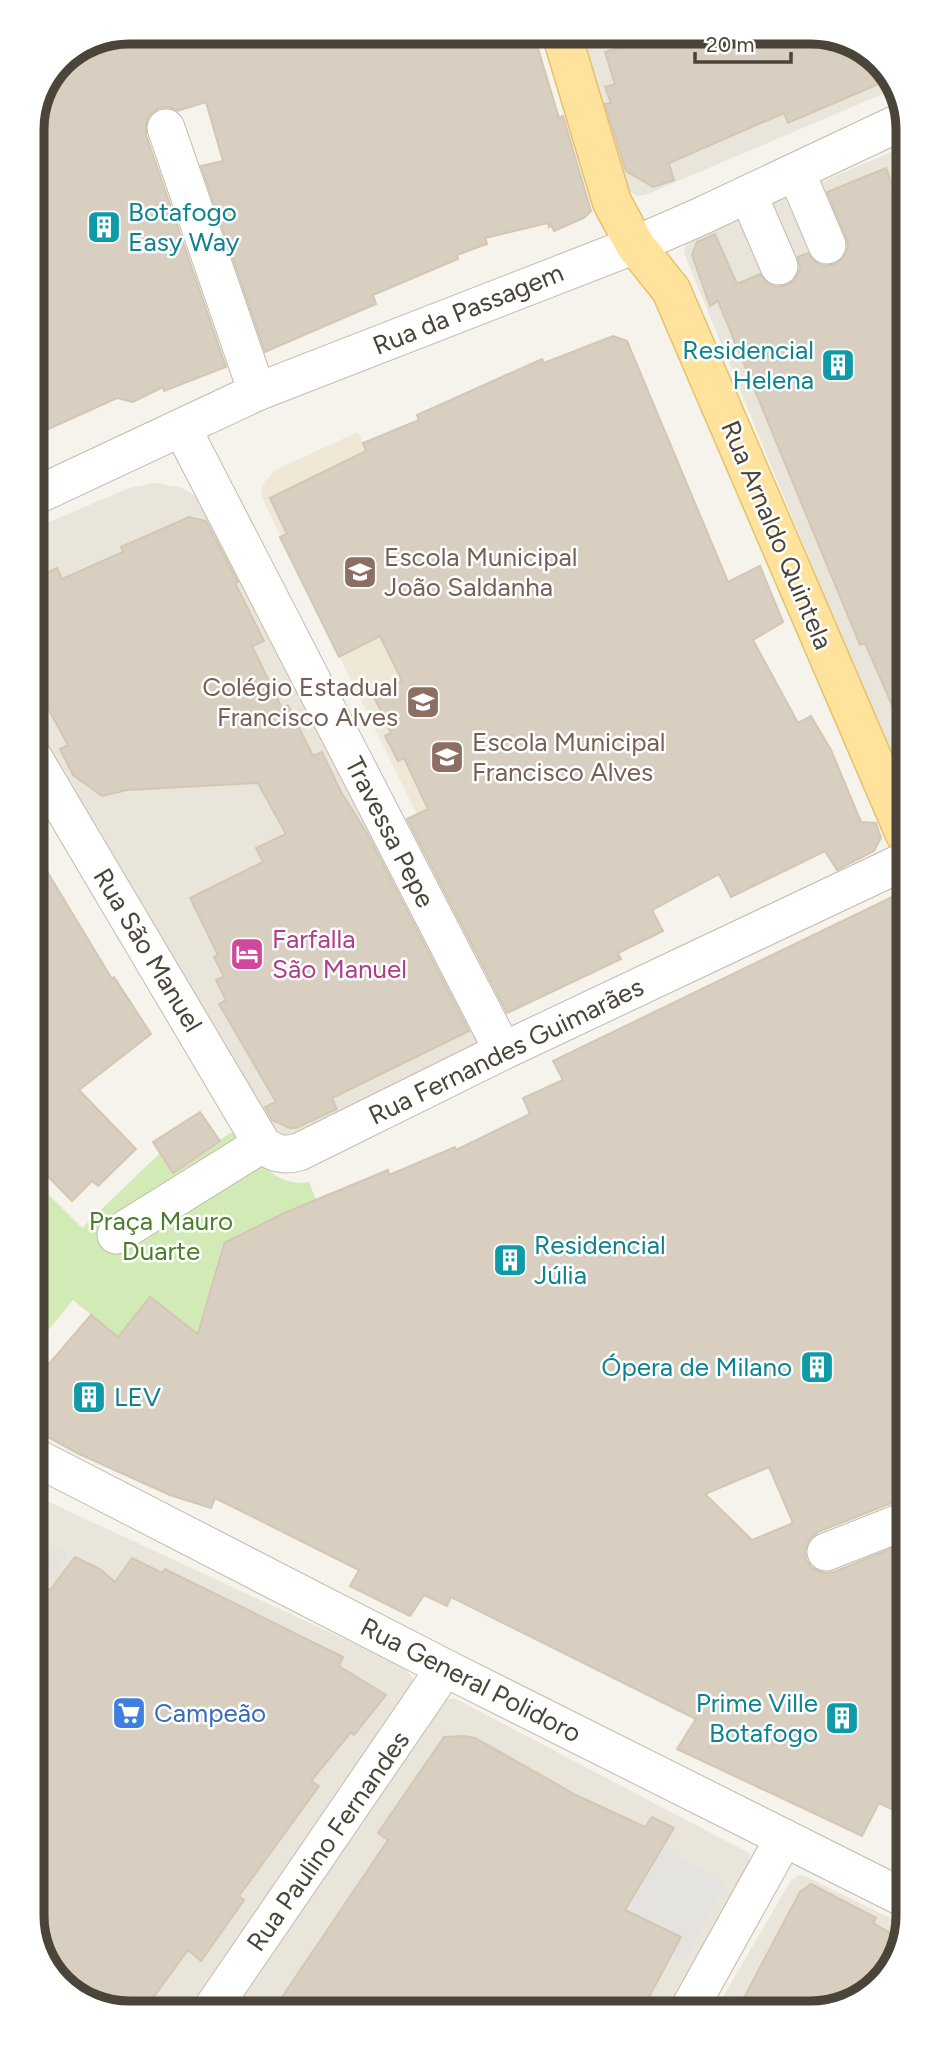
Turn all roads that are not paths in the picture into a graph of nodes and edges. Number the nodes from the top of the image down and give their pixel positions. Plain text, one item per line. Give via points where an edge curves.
1 (565, 44) edge
2 (896, 124) edge
3 (166, 128) dead end
4 (796, 172) junction
5 (748, 194) junction
6 (827, 244) dead end
7 (635, 245) junction
8 (779, 266) dead end
9 (257, 392) junction
10 (182, 428) junction
11 (44, 492) edge
12 (44, 776) edge
13 (896, 813) edge
14 (896, 865) edge
15 (503, 1051) junction
16 (262, 1144) junction
17 (117, 1235) dead end
18 (44, 1462) edge
19 (896, 1524) edge
20 (826, 1552) dead end
21 (445, 1668) junction
22 (784, 1838) junction
23 (896, 1894) edge
24 (217, 2001) edge
25 (693, 2001) edge

1 - 7 main road, Rua Arnaldo Quintela via 612,202
2 - 4 street, Rua da Passagem
3 - 9 street
4 - 5 street, Rua da Passagem
4 - 6 street
5 - 7 street, Rua da Passagem
5 - 8 street
7 - 9 street, Rua da Passagem
7 - 13 main road, Rua Arnaldo Quintela via 671,290
9 - 10 street, Rua da Passagem
10 - 11 street, Rua da Passagem
10 - 15 street, Travessa Pepe
12 - 16 street, Rua São Manuel
14 - 15 street, Rua Fernandes Guimarães
15 - 16 street, Rua Fernandes Guimarães via 299,1152 279,1154
16 - 17 street
18 - 21 street, Rua General Polidoro
19 - 20 street
21 - 22 street, Rua General Polidoro
21 - 24 street, Rua Paulino Fernandes
22 - 23 street, Rua General Polidoro
22 - 25 street

